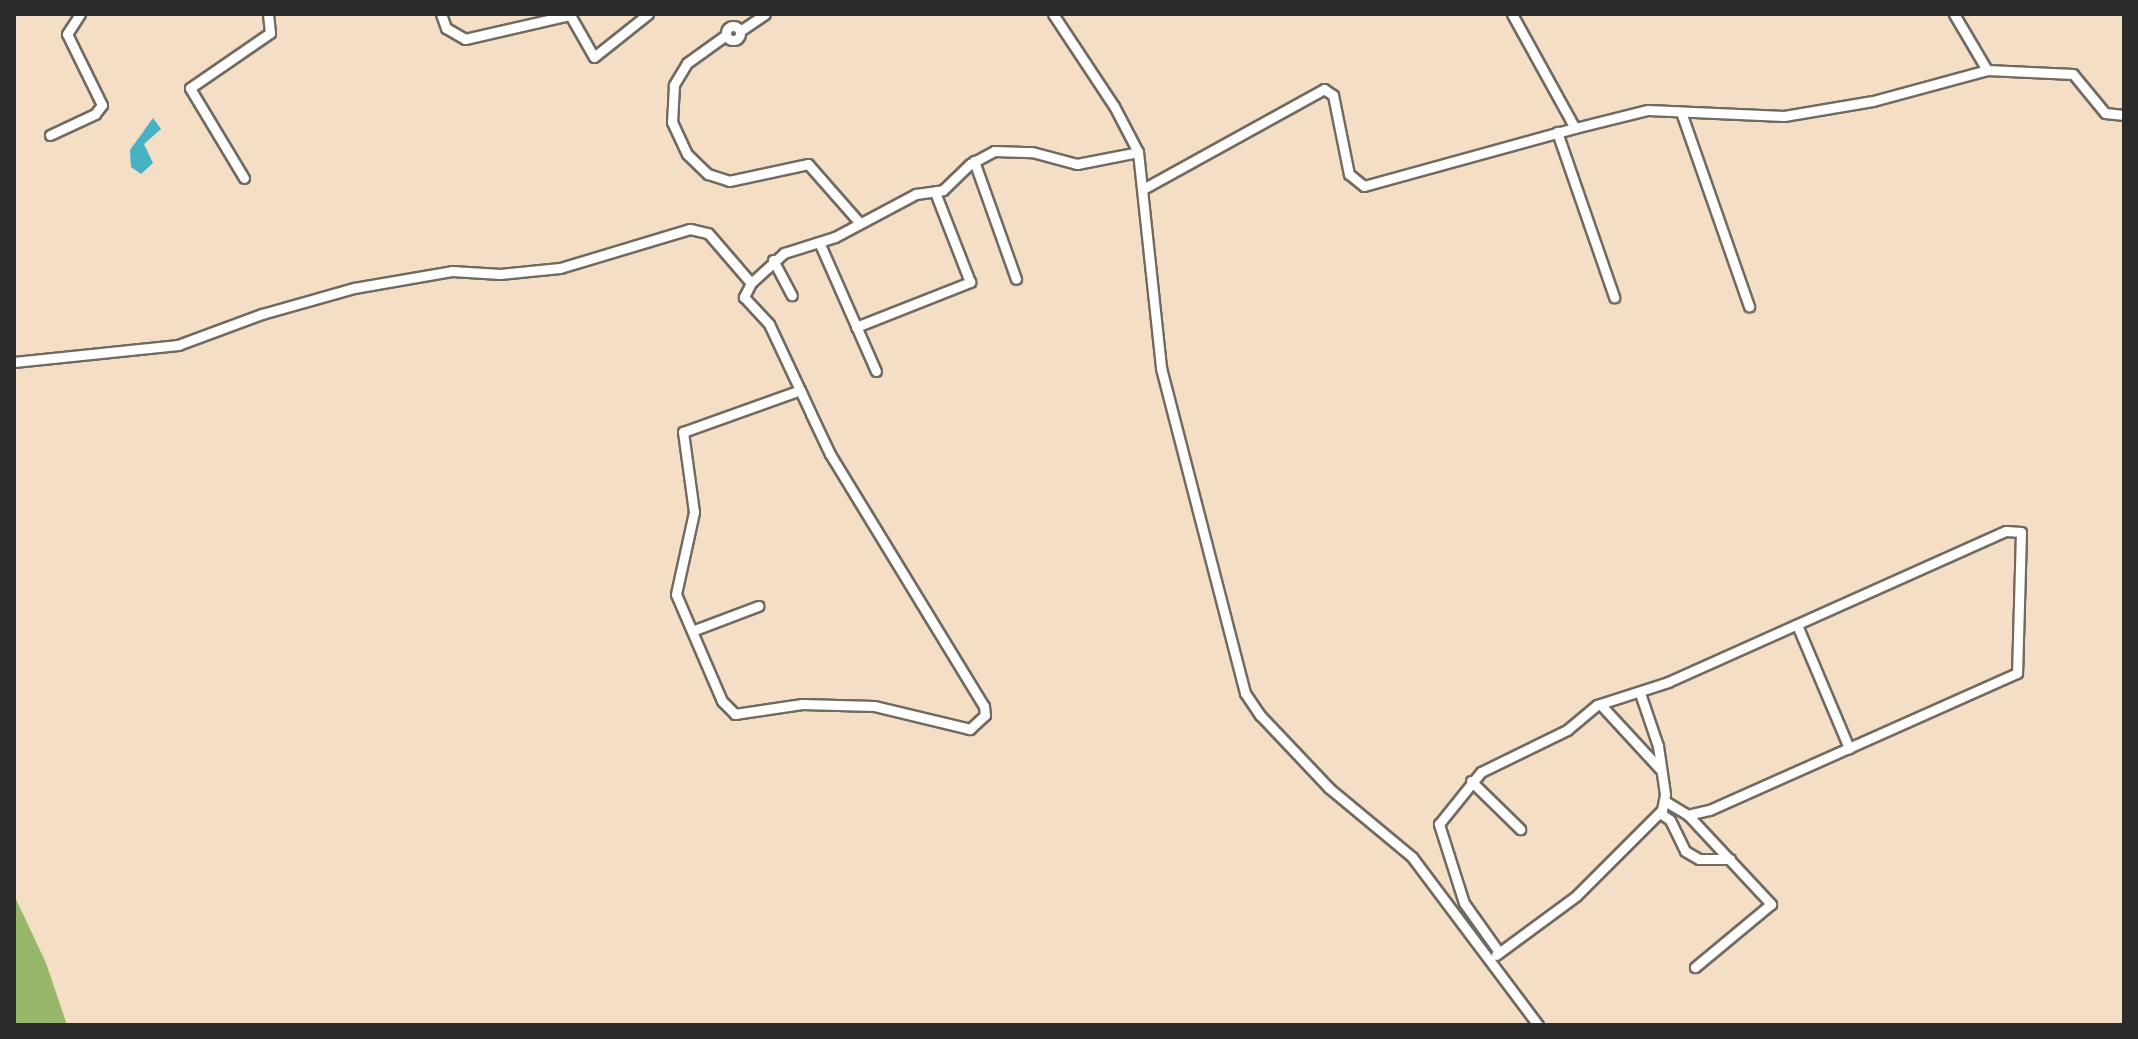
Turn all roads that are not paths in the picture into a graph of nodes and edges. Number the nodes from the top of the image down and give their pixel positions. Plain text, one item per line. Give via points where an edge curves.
1 (80, 14) edge
2 (268, 14) edge
3 (441, 14) edge
4 (570, 14) edge
5 (648, 14) edge
6 (765, 14) edge
7 (1053, 14) edge
8 (1512, 14) edge
9 (1954, 14) edge
10 (1987, 70) junction
11 (1681, 112) junction
12 (2124, 115) edge
13 (1575, 128) junction
14 (1557, 132) junction
15 (50, 135) dead end
16 (1138, 152) junction
17 (974, 161) junction
18 (244, 178) dead end
19 (1143, 189) junction
20 (935, 192) junction
21 (859, 222) junction
22 (819, 242) junction
23 (773, 260) junction
24 (1016, 279) dead end
25 (751, 283) junction
26 (792, 295) dead end
27 (1614, 297) dead end
28 (1749, 306) dead end
29 (856, 327) junction
30 (14, 362) edge
31 (876, 371) dead end
32 (800, 390) junction
33 (758, 606) dead end
34 (1797, 625) junction
35 (692, 631) junction
36 (1640, 693) junction
37 (1600, 704) junction
38 (1849, 748) junction
39 (1662, 771) junction
40 (1471, 781) junction
41 (1666, 802) junction
42 (1660, 813) junction
43 (1688, 815) junction
44 (1520, 829) dead end
45 (1730, 859) junction
46 (1499, 952) junction
47 (1490, 960) junction
48 (1695, 967) dead end
49 (1538, 1025) edge

1 - 15 street via 67,34 102,105 95,114
2 - 18 street via 270,33 190,88
3 - 4 street via 446,28 465,39
4 - 5 street via 594,57
6 - 21 street via 740,31 731,26 687,63 674,85 672,122 687,154 703,170 729,181 808,164
7 - 16 street
8 - 13 street
9 - 10 street
10 - 11 street via 1873,101 1784,116
10 - 12 street via 2073,74 2105,113
11 - 13 street via 1648,110
11 - 28 street
13 - 14 street
14 - 19 street via 1360,185 1349,174 1333,95 1324,89
14 - 27 street
16 - 17 street via 1085,164 1020,151 994,151
16 - 19 street
17 - 20 street via 947,188
17 - 24 street
19 - 47 street via 1161,368 1245,693 1329,788 1412,857
20 - 21 street via 916,194
20 - 29 street via 970,282
21 - 22 street
22 - 23 street
22 - 29 street
23 - 25 street
23 - 26 street
25 - 30 street via 708,233 690,229 560,268 500,274 452,271 354,288 178,345
25 - 32 street via 744,297 769,324
29 - 31 street
32 - 35 street via 683,432 694,512 675,586
32 - 35 street via 830,454 985,715 970,729 904,712 837,704 735,714 722,701
33 - 35 street
34 - 36 street
34 - 38 street
34 - 38 street via 2006,531 2021,532 2019,671
36 - 37 street
36 - 39 street
37 - 39 street
37 - 40 street via 1567,730 1487,767
38 - 43 street
39 - 41 street
40 - 44 street
40 - 46 street via 1441,817 1440,829 1464,903
41 - 42 street
41 - 43 street
42 - 45 street via 1670,820 1685,851 1699,859
42 - 46 street via 1576,896
43 - 45 street
45 - 48 street via 1771,904
46 - 47 street
47 - 49 street

